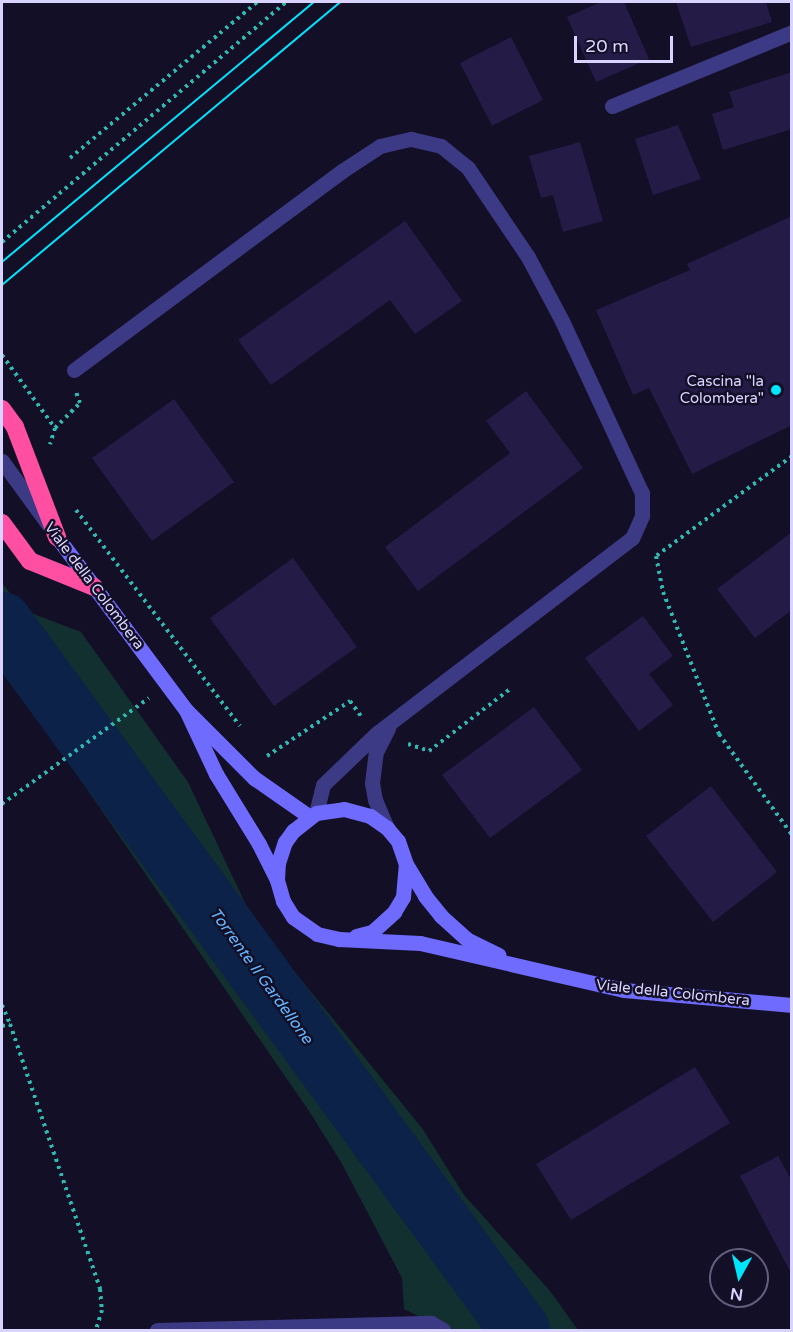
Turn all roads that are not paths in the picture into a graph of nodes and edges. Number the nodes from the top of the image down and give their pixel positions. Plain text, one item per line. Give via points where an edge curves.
1 (792, 33) edge
2 (612, 106) dead end
3 (74, 370) road end
4 (2, 409) edge
5 (2, 461) edge
6 (2, 524) edge
7 (57, 537) junction
8 (94, 587) junction
9 (186, 710) junction
10 (393, 721) junction
11 (313, 815) junction
12 (387, 828) junction
13 (406, 864) junction
14 (277, 880) junction
15 (351, 938) junction
16 (520, 965) junction
17 (792, 1005) edge
18 (157, 1330) edge
19 (443, 1330) edge

1 - 2 street
3 - 10 street via 381,146 411,139 441,146 468,168 528,257 562,321 642,493 642,516 632,538
4 - 7 highway via 15,427
5 - 7 street, Viale della Colombera
6 - 8 highway via 30,561
7 - 8 street, Viale della Colombera
8 - 9 street, Viale della Colombera
9 - 11 street, Viale della Colombera via 254,778
9 - 14 street, Viale della Colombera via 216,774 260,844
10 - 11 street via 323,785
10 - 12 street via 372,767 375,800
11 - 12 street, Viale della Colombera via 344,809 370,816
11 - 14 street via 285,842
12 - 13 street, Viale della Colombera via 398,841
13 - 15 street, Viale della Colombera via 403,897 394,912 372,932
13 - 16 street, Viale della Colombera via 425,896 468,940
14 - 15 street, Viale della Colombera via 293,917 317,934
15 - 16 street, Viale della Colombera via 420,944
16 - 17 street, Viale della Colombera via 624,990
18 - 19 street via 430,1323

